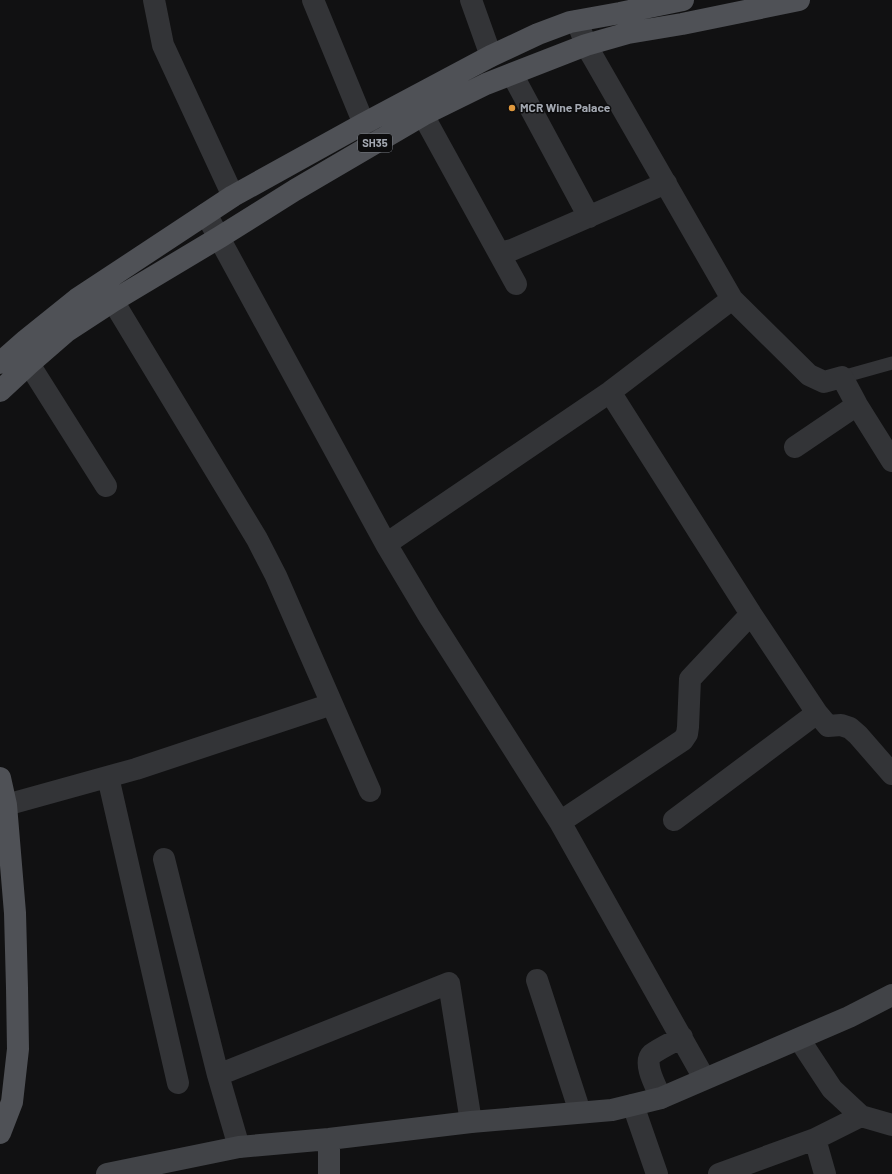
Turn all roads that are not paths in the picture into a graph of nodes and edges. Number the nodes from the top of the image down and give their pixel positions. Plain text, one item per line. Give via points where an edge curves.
1 (154, 0) edge
2 (313, 0) edge
3 (471, 0) edge
4 (684, 0) edge
5 (799, 0) edge
6 (618, 7) edge
7 (577, 21) junction
8 (628, 34) junction
9 (586, 45) junction
10 (492, 56) junction
11 (512, 74) junction
12 (423, 115) junction
13 (363, 124) junction
14 (373, 145) junction
15 (666, 183) junction
16 (233, 196) junction
17 (206, 214) junction
18 (589, 217) junction
19 (220, 237) junction
20 (499, 253) junction
21 (516, 284) dead end
22 (732, 299) junction
23 (113, 301) junction
24 (0, 363) edge
25 (892, 363) edge
26 (29, 364) junction
27 (842, 377) junction
28 (0, 391) edge
29 (610, 392) junction
30 (857, 405) junction
31 (795, 447) dead end
32 (892, 461) edge
33 (106, 486) dead end
34 (386, 544) junction
35 (751, 614) junction
36 (332, 704) junction
37 (817, 714) junction
38 (892, 774) edge
39 (108, 777) junction
40 (0, 778) edge
41 (370, 791) dead end
42 (6, 805) junction
43 (674, 820) dead end
44 (560, 822) junction
45 (164, 859) dead end
46 (538, 980) dead end
47 (892, 995) edge
48 (682, 1036) junction
49 (799, 1038) junction
50 (218, 1075) junction
51 (704, 1078) junction
52 (178, 1083) dead end
53 (661, 1098) junction
54 (633, 1105) junction
55 (580, 1112) junction
56 (861, 1116) junction
57 (471, 1122) junction
58 (892, 1125) edge
59 (0, 1133) edge
60 (329, 1139) junction
61 (815, 1139) junction
62 (239, 1146) junction
63 (107, 1174) edge
64 (329, 1174) edge
65 (657, 1174) edge
66 (719, 1174) edge
67 (825, 1174) edge

1 - 16 street via 163,44
2 - 13 street
3 - 10 street
4 - 6 main road, SH35
5 - 8 main road, SH35
6 - 7 main road, SH35
6 - 8 street
7 - 9 street
7 - 10 main road, SH35 via 538,34
8 - 9 main road, SH35
9 - 11 main road, SH35
9 - 15 street
10 - 13 main road, SH35
11 - 12 main road, SH35
11 - 18 street
12 - 14 main road, SH35
12 - 20 street
13 - 14 street
13 - 16 main road, SH35
14 - 19 main road, SH35
15 - 18 street
15 - 22 street
16 - 17 main road, SH35
17 - 19 street
17 - 24 main road, SH35 via 77,299
18 - 20 street via 512,250
19 - 23 main road, SH35
19 - 34 street
20 - 21 street
22 - 27 street via 809,375 824,382
22 - 29 street
23 - 26 main road, SH35 via 67,331
23 - 36 street via 257,538
25 - 27 lane
26 - 28 main road, SH35
26 - 33 street
27 - 30 street
29 - 34 street
29 - 35 street
30 - 31 street
30 - 32 street
34 - 44 street
35 - 37 street
35 - 44 street via 690,679 688,727 687,734 682,740
36 - 39 street
36 - 41 street
37 - 38 street via 828,726 841,725 850,728
37 - 43 street
39 - 42 street
39 - 52 street
40 - 42 main road
42 - 59 main road via 15,913 18,1049 12,1102
44 - 48 street
45 - 50 street
46 - 55 street
47 - 49 street
48 - 51 street
48 - 53 street via 651,1055 648,1064
49 - 51 street
49 - 56 street via 832,1089
50 - 57 street via 450,983
50 - 62 street
51 - 53 street
53 - 54 street
54 - 55 street via 612,1110
54 - 65 street
55 - 57 street
56 - 58 street
56 - 61 street
57 - 60 street
60 - 62 street
60 - 64 street
61 - 66 street
61 - 67 street
62 - 63 street

